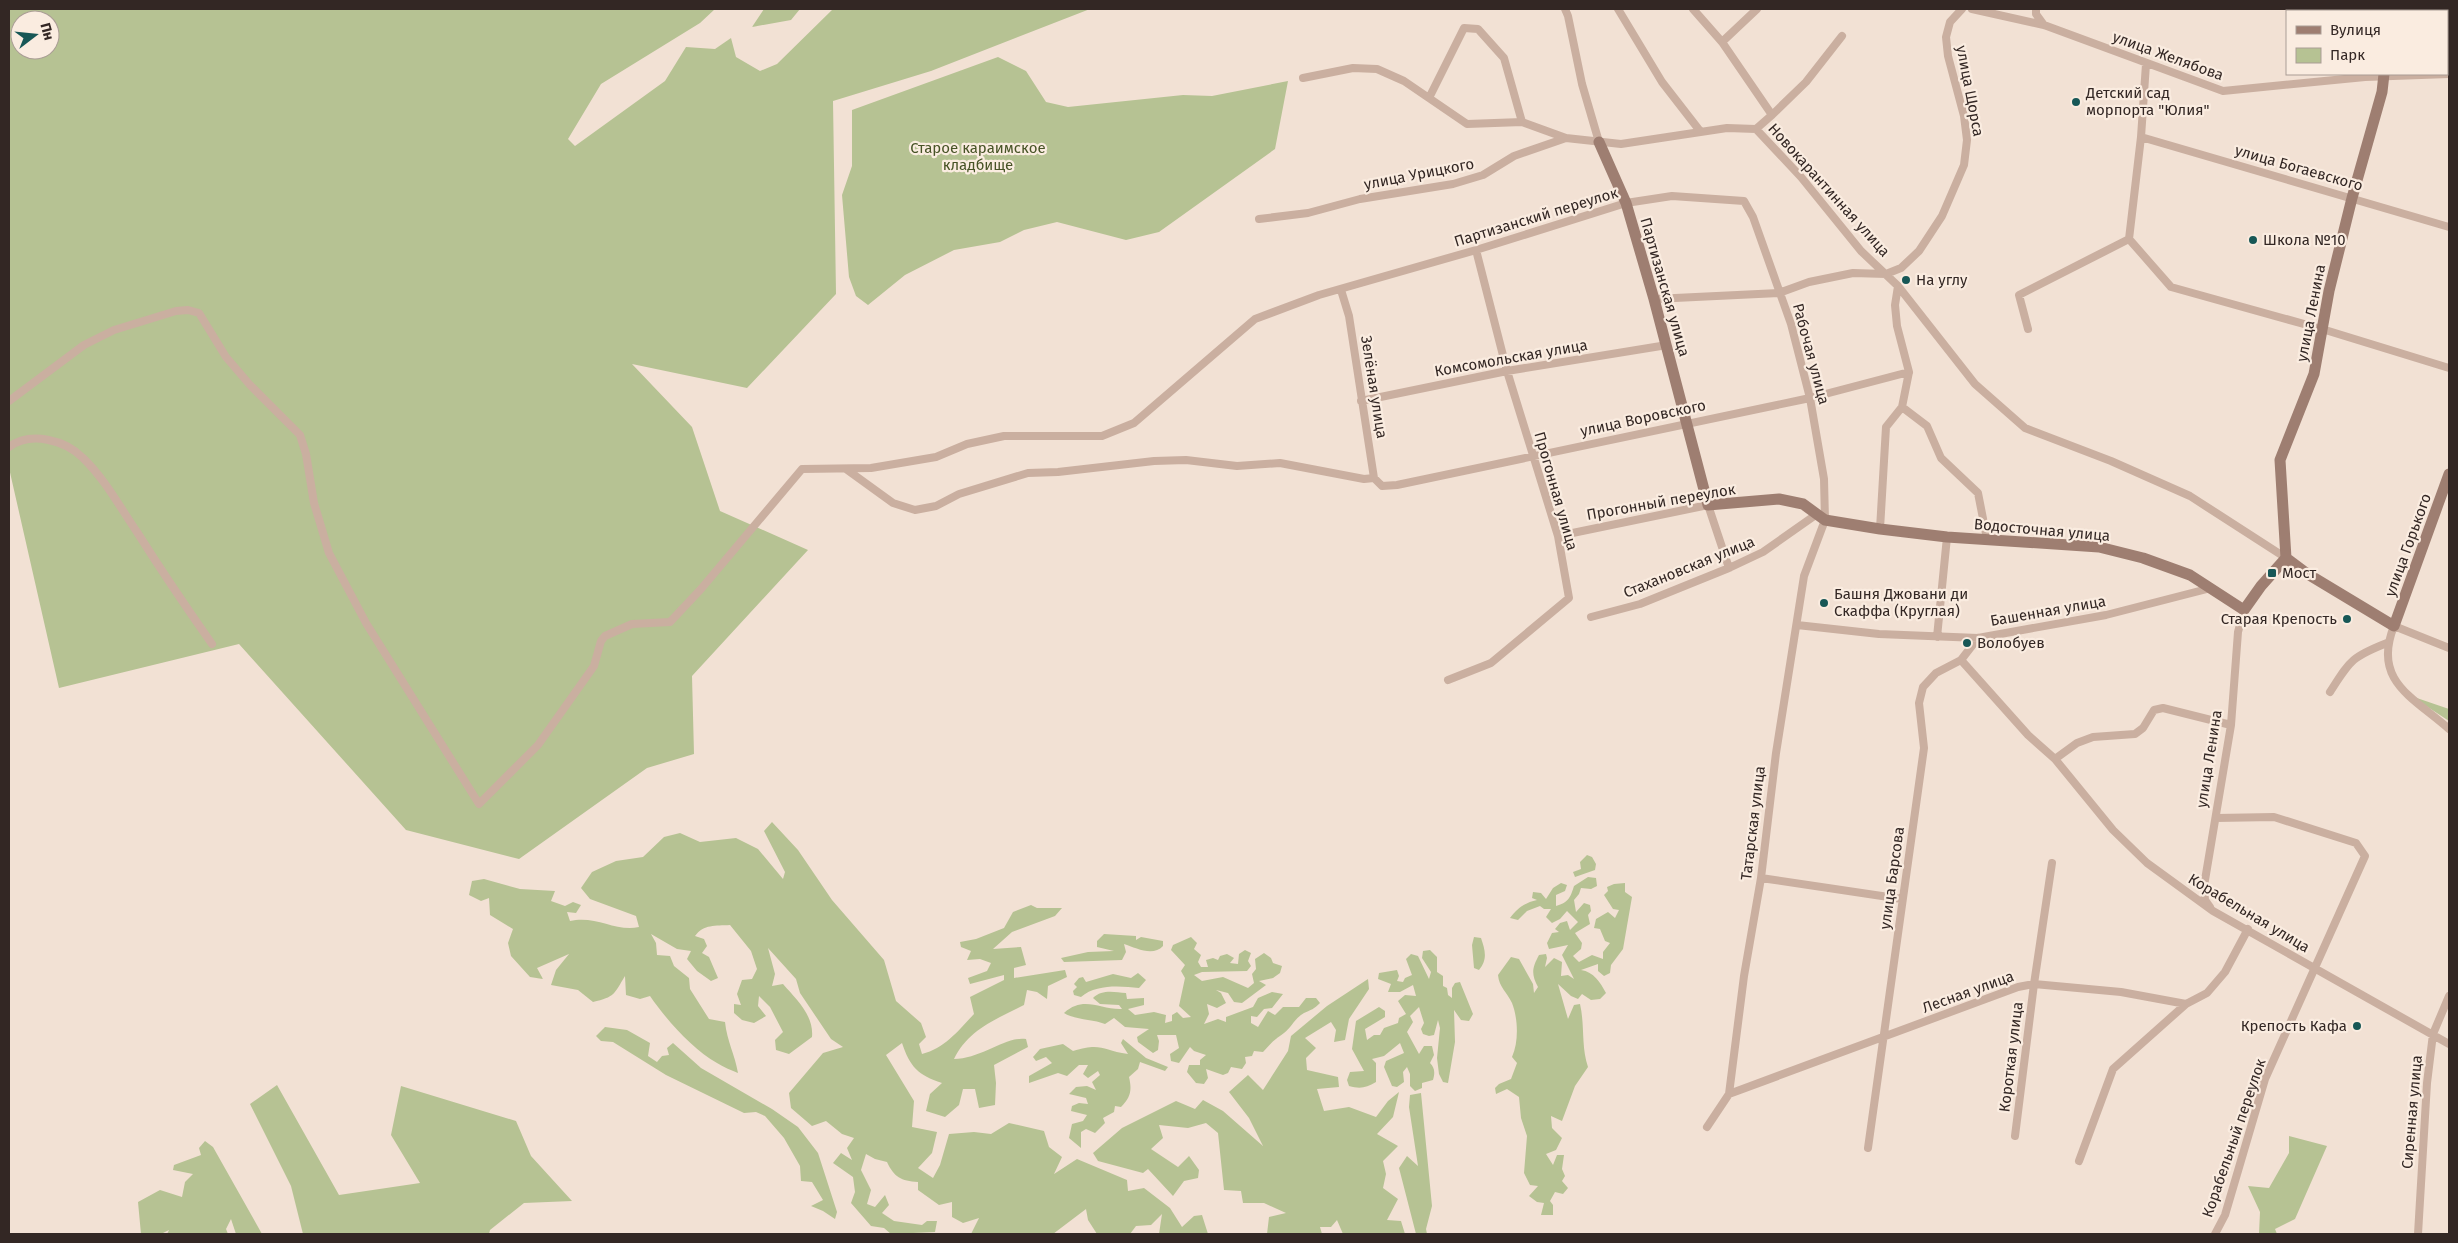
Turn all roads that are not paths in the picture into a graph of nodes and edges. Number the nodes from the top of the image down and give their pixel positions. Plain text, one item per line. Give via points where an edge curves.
1 (1618, 9) edge
2 (1693, 9) edge
3 (1757, 9) edge
4 (1962, 9) edge
5 (1972, 9) edge
6 (2036, 9) edge
7 (1567, 12) edge
8 (2044, 24) junction
9 (1842, 36) dead end
10 (1722, 42) junction
11 (2146, 64) junction
12 (2416, 75) edge
13 (2384, 76) edge
14 (1303, 78) dead end
15 (1429, 98) junction
16 (1772, 116) junction
17 (1522, 122) junction
18 (1756, 129) junction
19 (1700, 131) junction
20 (2141, 137) junction
21 (1566, 138) junction
22 (1599, 142) junction
23 (2352, 198) junction
24 (1744, 201) joint
25 (1626, 203) junction
26 (1259, 219) dead end
27 (2449, 227) edge
28 (2129, 239) junction
29 (1476, 250) junction
30 (1886, 274) junction
31 (1898, 286) junction
32 (1341, 290) junction
33 (1779, 293) junction
34 (1654, 299) junction
35 (2028, 329) dead end
36 (2322, 329) junction
37 (1667, 344) junction
38 (2449, 368) edge
39 (1507, 371) junction
40 (1909, 372) junction
41 (1810, 398) junction
42 (1361, 401) junction
43 (9, 402) edge
44 (1902, 406) junction
45 (1687, 422) junction
46 (9, 447) edge
47 (1532, 456) junction
48 (846, 469) junction
49 (2449, 474) edge
50 (1374, 478) junction
51 (1708, 505) junction
52 (1821, 517) junction
53 (1880, 529) junction
54 (1558, 536) junction
55 (1947, 537) junction
56 (1987, 539) junction
57 (2286, 558) junction
58 (1729, 568) junction
59 (2212, 588) junction
60 (2244, 610) junction
61 (1592, 617) dead end
62 (1797, 625) junction
63 (2394, 626) junction
64 (1937, 637) junction
65 (1978, 638) junction
66 (2387, 643) junction
67 (212, 644) dead end
68 (2449, 648) edge
69 (1961, 660) junction
70 (1448, 680) dead end
71 (2330, 692) dead end
72 (2231, 725) junction
73 (2449, 729) edge
74 (2055, 759) junction
75 (2216, 818) junction
76 (2052, 863) dead end
77 (1761, 878) junction
78 (1902, 899) junction
79 (2213, 911) junction
80 (2248, 929) junction
81 (2315, 968) junction
82 (2034, 984) junction
83 (2449, 996) edge
84 (2186, 1004) junction
85 (2433, 1034) junction
86 (1884, 1037) junction
87 (2449, 1044) edge
88 (1729, 1094) junction
89 (1707, 1127) dead end
90 (2016, 1136) dead end
91 (1868, 1148) dead end
92 (2079, 1161) dead end
93 (2215, 1234) edge
94 (2418, 1234) edge

1 - 19 street via 1662,82
2 - 10 street, Новокарантинная улица
3 - 10 street
4 - 30 street, улица Щорса via 1950,22 1946,37 1964,116 1967,140 1964,165 1942,216 1919,252 1901,268
5 - 8 street, улица Желябова
6 - 8 street
7 - 22 street, Партизанская улица via 1582,84
8 - 11 street, улица Желябова
9 - 16 street via 1806,82
10 - 16 street, Новокарантинная улица
11 - 13 street, улица Желябова via 2223,91
11 - 20 street
12 - 13 street, улица Желябова
13 - 23 street, улица Ленина
14 - 15 street via 1353,68 1377,69 1404,81
15 - 17 street via 1467,124
15 - 17 street via 1464,28 1478,29 1504,58
16 - 18 street, Новокарантинная улица
17 - 21 street
18 - 19 street, улица Урицкого
18 - 30 street, Новокарантинная улица via 1801,176 1861,251
19 - 22 street, улица Урицкого via 1630,143
20 - 23 street, улица Богаевского
20 - 28 street
21 - 22 street, улица Урицкого
21 - 26 street, улица Урицкого via 1514,156 1483,175 1453,184 1360,199 1308,213
22 - 25 street, Партизанская улица
23 - 27 street, улица Богаевского
23 - 36 street, улица Ленина
24 - 25 street, Партизанский переулок via 1672,196
24 - 33 street, Рабочая улица via 1753,217
25 - 29 street, Партизанский переулок
25 - 34 street, Партизанская улица
28 - 35 street via 2019,296
28 - 36 street via 2171,286
29 - 32 street, Партизанский переулок
29 - 39 street, Прогонная улица
30 - 31 street, Новокарантинная улица
30 - 33 street via 1853,273 1809,282
31 - 40 street via 1895,305 1897,326
31 - 57 street, Новокарантинная улица via 1975,384 2025,428 2190,496
32 - 42 street, Зелёная улица via 1349,316
32 - 48 street, Партизанский переулок via 1255,319 1134,423 1102,436 1004,436 967,444 936,457
33 - 34 street
33 - 41 street, Рабочая улица via 1791,324
34 - 37 street, Партизанская улица
36 - 38 street
36 - 57 street, улица Ленина via 2314,374 2280,460
37 - 39 street, Комсомольская улица
37 - 45 street, Партизанская улица
39 - 42 street, Комсомольская улица
39 - 47 street, Прогонная улица
40 - 41 street, улица Воровского
40 - 44 street
41 - 45 street, улица Воровского
41 - 52 street, Рабочая улица via 1824,479
42 - 50 street, Зелёная улица
43 - 48 street, Партизанский переулок via 84,344 114,330 176,311 199,313 226,357 300,435 314,503 329,553 366,623 479,804 538,745 594,666 605,636 632,624 670,622 802,469
44 - 53 street via 1886,427
44 - 56 street via 1927,426 1941,458 1978,493
45 - 47 street, улица Воровского
45 - 51 street, Партизанская улица
46 - 67 street via 40,438 61,443 82,457 114,498
47 - 50 street, улица Воровского via 1397,485 1382,486
47 - 54 street, Прогонная улица
48 - 50 street via 893,502 916,510 1028,473 1154,461 1186,460 1237,466 1280,464
49 - 63 street, улица Горького
51 - 52 street, Прогонный переулок via 1779,498 1803,504
51 - 54 street, Прогонный переулок
51 - 58 street, Партизанская улица
52 - 53 street, Водосточная улица
52 - 58 street, Стахановская улица
52 - 62 street, Татарская улица via 1804,576
53 - 55 street, Водосточная улица
54 - 70 street, Прогонная улица via 1569,598 1491,663
55 - 56 street, Водосточная улица
55 - 64 street
56 - 59 street, Водосточная улица via 2099,547 2144,558 2190,575
57 - 60 street
57 - 63 street
58 - 61 street, Стахановская улица via 1640,604
59 - 60 street, Водосточная улица
59 - 65 street, Башенная улица via 2106,615
60 - 72 street, улица Ленина via 2238,632
62 - 64 street, Башенная улица
62 - 77 street, Татарская улица via 1776,753
63 - 66 street
63 - 68 street
64 - 65 street, Башенная улица
65 - 69 street, улица Барсова
66 - 71 street via 2350,661
66 - 73 street via 2395,683
69 - 74 street, Корабельная улица via 2028,735
69 - 78 street, улица Барсова via 1936,673 1922,687 1919,703 1924,748
72 - 74 street via 2163,708 2154,710 2143,728 2135,734 2093,737 2077,743
72 - 75 street, улица Ленина
74 - 79 street, Корабельная улица via 2113,830 2147,863
75 - 79 street, улица Ленина via 2204,886 2205,900
75 - 81 street, Корабельный переулок via 2274,817 2356,844 2365,856
76 - 82 street, Короткая улица
77 - 78 street
77 - 88 street, Татарская улица
78 - 86 street, улица Барсова
79 - 80 street, Корабельная улица
80 - 81 street, Корабельная улица
80 - 84 street via 2225,972 2208,993
81 - 85 street, Корабельная улица
81 - 93 street, Корабельный переулок via 2265,1079 2225,1215
82 - 84 street, Лесная улица via 2121,992
82 - 86 street, Лесная улица via 2018,987
82 - 90 street, Короткая улица
83 - 85 street, Сиренная улица
84 - 92 street via 2113,1069
85 - 87 street, Корабельная улица
85 - 94 street, Сиренная улица
86 - 88 street, Лесная улица
86 - 91 street, улица Барсова
88 - 89 street, Татарская улица

